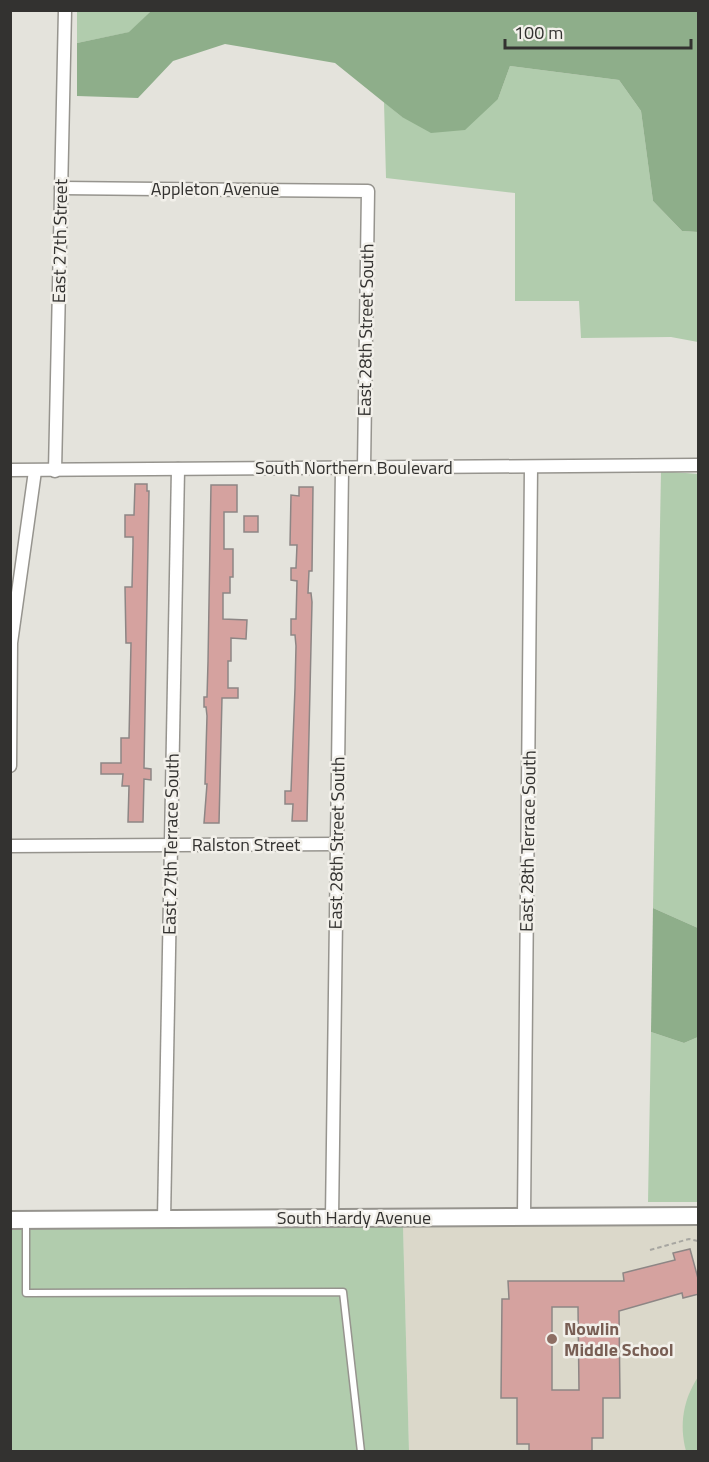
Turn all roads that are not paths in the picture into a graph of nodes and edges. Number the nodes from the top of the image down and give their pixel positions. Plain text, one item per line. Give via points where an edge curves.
1 (66, 10) edge
2 (62, 188) junction
3 (368, 191) joint
4 (699, 465) edge
5 (531, 467) junction
6 (364, 468) junction
7 (342, 469) junction
8 (10, 470) edge
9 (178, 470) junction
10 (35, 471) junction
11 (55, 471) junction
12 (10, 766) edge
13 (337, 844) junction
14 (171, 845) junction
15 (10, 846) edge
16 (524, 1216) junction
17 (699, 1216) edge
18 (332, 1218) junction
19 (164, 1219) junction
20 (18, 1220) edge
21 (361, 1452) edge

1 - 2 street, East 27th Street
2 - 3 street, Appleton Avenue
2 - 11 street, East 27th Street
3 - 6 street, East 28th Street South
4 - 5 street, South Northern Boulevard
5 - 6 street, South Northern Boulevard
5 - 16 street, East 28th Terrace South
6 - 7 street, South Northern Boulevard
7 - 9 street, South Northern Boulevard
7 - 13 street, East 28th Street South
8 - 10 street, South Northern Boulevard
9 - 11 street, South Northern Boulevard
9 - 14 street, East 27th Terrace South
10 - 11 street, South Northern Boulevard
10 - 12 street via 11,643
13 - 14 street, Ralston Street
13 - 18 street, East 28th Street South
14 - 15 street, Ralston Street
14 - 19 street, East 27th Terrace South
16 - 17 street, South Hardy Avenue
16 - 18 street, South Hardy Avenue
18 - 19 street, South Hardy Avenue
19 - 20 street, South Hardy Avenue
20 - 21 lane via 26,1293 343,1292

